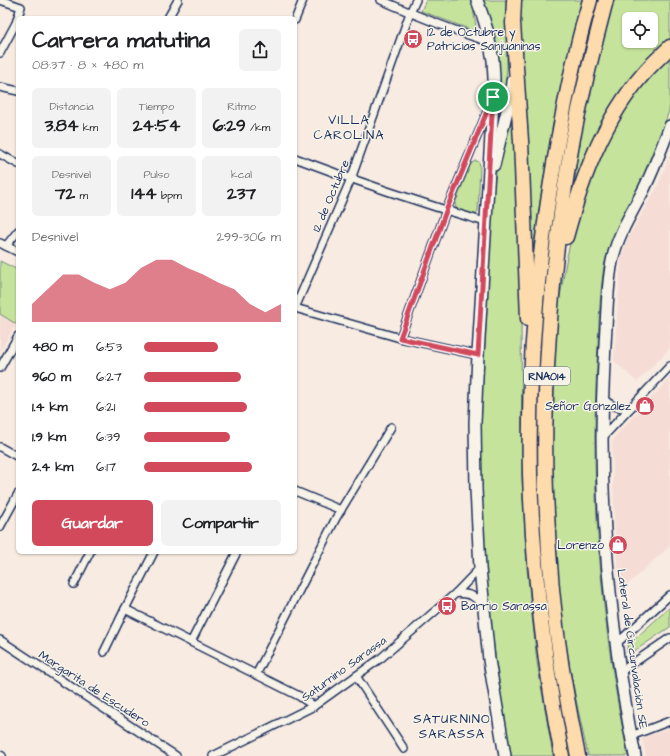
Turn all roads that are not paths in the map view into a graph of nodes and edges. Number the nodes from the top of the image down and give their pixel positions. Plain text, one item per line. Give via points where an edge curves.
1 (0, 0) edge
2 (178, 0) edge
3 (303, 0) edge
4 (381, 0) edge
5 (416, 0) edge
6 (477, 0) edge
7 (514, 0) edge
8 (590, 0) edge
9 (606, 0) edge
10 (410, 13) junction
11 (18, 16) edge
12 (169, 16) edge
13 (297, 16) edge
14 (16, 23) edge
15 (514, 36) junction
16 (489, 42) junction
17 (670, 47) edge
18 (0, 53) edge
19 (0, 87) edge
20 (16, 91) edge
21 (493, 97) junction
22 (670, 126) edge
23 (0, 154) edge
24 (297, 159) edge
25 (16, 163) edge
26 (351, 179) junction
27 (487, 195) junction
28 (446, 211) junction
29 (485, 222) junction
30 (16, 233) edge
31 (3, 244) edge
32 (16, 250) edge
33 (297, 303) edge
34 (297, 309) edge
35 (549, 336) junction
36 (400, 338) junction
37 (16, 340) edge
38 (478, 355) junction
39 (670, 366) edge
40 (0, 368) edge
41 (602, 398) junction
42 (531, 403) junction
43 (630, 408) junction
44 (391, 427) dead end
45 (602, 438) junction
46 (0, 447) edge
47 (16, 456) edge
48 (297, 492) edge
49 (16, 498) edge
50 (341, 510) junction
51 (0, 528) edge
52 (89, 554) edge
53 (153, 554) edge
54 (236, 554) edge
55 (480, 568) junction
56 (74, 584) dead end
57 (456, 594) junction
58 (670, 595) edge
59 (484, 606) junction
60 (125, 609) junction
61 (670, 638) edge
62 (0, 640) edge
63 (191, 642) junction
64 (616, 644) junction
65 (104, 652) dead end
66 (620, 672) junction
67 (256, 675) junction
68 (356, 676) junction
69 (314, 706) junction
70 (670, 721) edge
71 (631, 736) junction
72 (404, 749) dead end
73 (223, 754) edge
74 (176, 756) edge
75 (213, 756) edge
76 (504, 756) edge
77 (562, 756) edge
78 (578, 756) edge
79 (635, 756) edge

1 - 11 street via 21,7
2 - 12 street
3 - 13 street
4 - 10 street
5 - 10 street, 12 de Octubre
6 - 16 street
7 - 15 highway
8 - 42 highway, RNA014 via 569,86 551,182 536,304
9 - 35 highway, RNA014 via 586,76 573,140 558,239
10 - 16 street
10 - 26 street, 12 de Octubre
14 - 18 street
15 - 27 street via 511,94
15 - 42 highway via 523,184
16 - 21 street via 494,78
17 - 35 highway via 627,96 592,157 576,198 564,243
19 - 20 street
21 - 27 street
21 - 28 street
22 - 41 street, Lateral de Circunvalación SE via 613,258
23 - 25 street
24 - 26 street
26 - 28 street
26 - 33 street, 12 de Octubre
27 - 29 street
28 - 29 street
28 - 36 street
29 - 38 street
30 - 31 street
31 - 32 street
34 - 36 street
35 - 78 highway, RNA014 via 545,458 547,513 557,634
36 - 38 street
37 - 40 street
38 - 55 street via 475,456
39 - 43 street
41 - 43 street via 617,407
41 - 45 street, Lateral de Circunvalación SE
42 - 77 highway, RNA014 via 530,473 538,596 547,671
43 - 45 street
44 - 50 street
45 - 64 street, Lateral de Circunvalación SE via 605,540
46 - 47 street
48 - 50 street
49 - 51 street
50 - 67 street
52 - 56 street
53 - 60 street
54 - 63 street
55 - 57 street, Saturnino Sarassa
55 - 59 street
57 - 59 street via 472,596
57 - 68 street, Saturnino Sarassa
58 - 64 street
59 - 76 street via 489,660
60 - 63 street
60 - 65 street
61 - 66 street
62 - 74 street, Margarita de Escudero
63 - 67 street
64 - 66 street, Lateral de Circunvalación SE
66 - 71 street, Lateral de Circunvalación SE
67 - 69 street
68 - 69 street, Saturnino Sarassa
68 - 72 street
69 - 73 street, Saturnino Sarassa
70 - 71 street
71 - 79 street, Lateral de Circunvalación SE
73 - 75 street, Saturnino Sarassa

